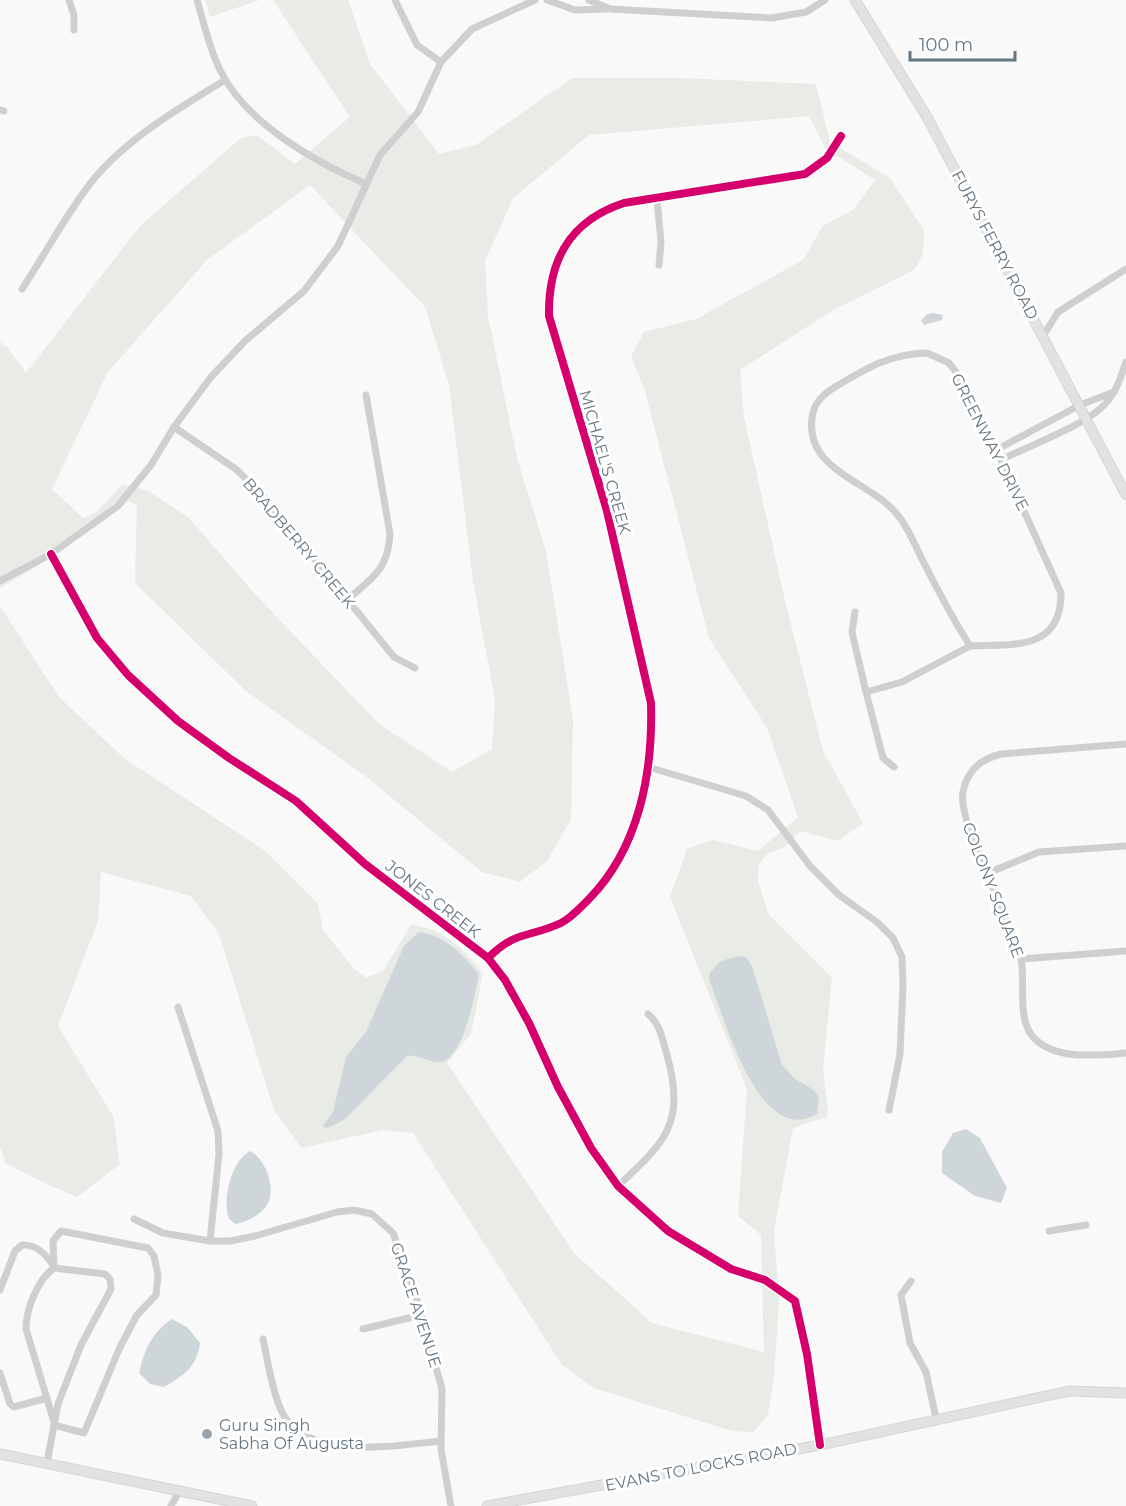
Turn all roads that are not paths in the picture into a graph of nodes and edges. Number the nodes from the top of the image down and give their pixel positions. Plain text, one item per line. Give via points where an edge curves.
1 (69, 0) edge
2 (196, 0) edge
3 (395, 0) edge
4 (535, 0) edge
5 (548, 0) edge
6 (589, 0) edge
7 (825, 0) edge
8 (855, 0) edge
9 (610, 9) junction
10 (74, 30) dead end
11 (441, 62) junction
12 (225, 80) junction
13 (841, 136) dead end
14 (366, 184) junction
15 (657, 199) junction
16 (658, 265) dead end
17 (1126, 269) edge
18 (22, 289) dead end
19 (1043, 336) junction
20 (1126, 362) edge
21 (1114, 392) junction
22 (366, 395) dead end
23 (1080, 405) junction
24 (1087, 418) junction
25 (174, 427) junction
26 (996, 450) junction
27 (1001, 460) junction
28 (1126, 495) edge
29 (51, 554) junction
30 (0, 581) edge
31 (347, 600) junction
32 (855, 612) dead end
33 (970, 646) junction
34 (415, 668) dead end
35 (866, 692) junction
36 (1126, 744) edge
37 (648, 767) junction
38 (894, 768) dead end
39 (1126, 846) edge
40 (988, 873) junction
41 (1126, 951) edge
42 (488, 958) junction
43 (1021, 959) junction
44 (178, 1007) dead end
45 (648, 1014) dead end
46 (1126, 1053) edge
47 (889, 1110) dead end
48 (618, 1186) junction
49 (134, 1219) dead end
50 (1086, 1225) dead end
51 (1049, 1231) dead end
52 (210, 1241) junction
53 (54, 1268) junction
54 (911, 1281) dead end
55 (0, 1290) edge
56 (421, 1315) junction
57 (363, 1329) dead end
58 (263, 1339) dead end
59 (0, 1373) edge
60 (1126, 1393) edge
61 (47, 1398) junction
62 (936, 1418) junction
63 (54, 1423) junction
64 (441, 1441) junction
65 (820, 1445) junction
66 (0, 1454) edge
67 (47, 1463) junction
68 (180, 1490) junction
69 (171, 1506) edge
70 (252, 1506) edge
71 (451, 1506) edge
72 (487, 1506) edge

1 - 10 street
2 - 12 street
3 - 11 street via 417,45
4 - 11 street via 472,29
5 - 9 street via 575,10
6 - 9 street
7 - 9 street via 806,12 772,18
8 - 19 street, FURYS FERRY ROAD via 927,117
11 - 14 street via 418,112 380,155
12 - 14 street via 245,105 304,152
12 - 18 street via 133,143 100,172
13 - 15 street, MICHAEL'S CREEK via 827,158 805,174
14 - 25 street via 338,246 304,291 245,341 211,377
15 - 16 street via 661,242
15 - 37 street, MICHAEL'S CREEK via 603,210 578,230 563,248 549,288 549,316 607,511 651,703
17 - 19 street via 1059,312
19 - 23 street, FURYS FERRY ROAD
20 - 21 street
21 - 23 street
21 - 24 street via 1106,404
22 - 31 street via 390,534 389,556
23 - 24 street, FURYS FERRY ROAD
23 - 26 street
24 - 27 street
24 - 28 street, FURYS FERRY ROAD
25 - 29 street via 151,465 118,506
25 - 31 street, BRADBERRY CREEK via 237,470 265,498
26 - 27 street, GREENWAY DRIVE
26 - 33 street, GREENWAY DRIVE via 956,372 949,363 927,353 903,354 869,366 827,392 813,411 812,439 818,452 826,462 881,498 900,518
27 - 33 street, GREENWAY DRIVE via 1061,593 1061,610 1056,625 1034,640
29 - 30 street
29 - 42 street, JONES CREEK via 97,638 128,675 178,721 296,801 365,864
31 - 34 street, BRADBERRY CREEK via 394,657
32 - 35 street via 852,632
33 - 35 street, GREENWAY DRIVE via 902,682
35 - 38 street via 883,758
36 - 40 street, COLONY SQUARE via 1001,754 974,767 963,793 962,808
37 - 42 street, MICHAEL'S CREEK via 635,825 609,879 562,923 504,943
37 - 47 street via 746,796 768,810 810,866 893,938 902,957 903,986 900,1054
39 - 40 street via 1039,852
40 - 43 street, COLONY SQUARE
41 - 43 street
42 - 48 street, JONES CREEK via 530,1023 558,1088 591,1148
43 - 46 street, COLONY SQUARE via 1024,1010 1035,1040 1071,1055
44 - 52 street via 218,1131
45 - 48 street via 657,1022 670,1065 673,1112 657,1150
48 - 65 street, JONES CREEK via 668,1231 730,1269 765,1280 795,1301
49 - 52 street, GRACE AVENUE via 163,1233
50 - 51 street
52 - 56 street, GRACE AVENUE via 255,1236 337,1212 372,1214 393,1233
53 - 55 street via 43,1252 22,1245 15,1251
53 - 61 street via 44,1275 26,1318
53 - 63 street via 105,1274 111,1289 81,1345
53 - 63 street via 54,1241 61,1231 148,1248 154,1256 159,1283 156,1296 137,1316 120,1347 84,1433
54 - 62 street via 901,1295 910,1343 926,1372
56 - 57 street
56 - 64 street, GRACE AVENUE via 442,1389
58 - 64 street via 281,1411 297,1430 321,1443 346,1447
59 - 61 street via 14,1407
60 - 62 street, EVANS TO LOCKS ROAD via 1069,1391
61 - 63 street
62 - 65 street, EVANS TO LOCKS ROAD
63 - 67 street
64 - 71 street, GRACE AVENUE
65 - 72 street, EVANS TO LOCKS ROAD
66 - 67 street
67 - 68 street
68 - 69 street
68 - 70 street

